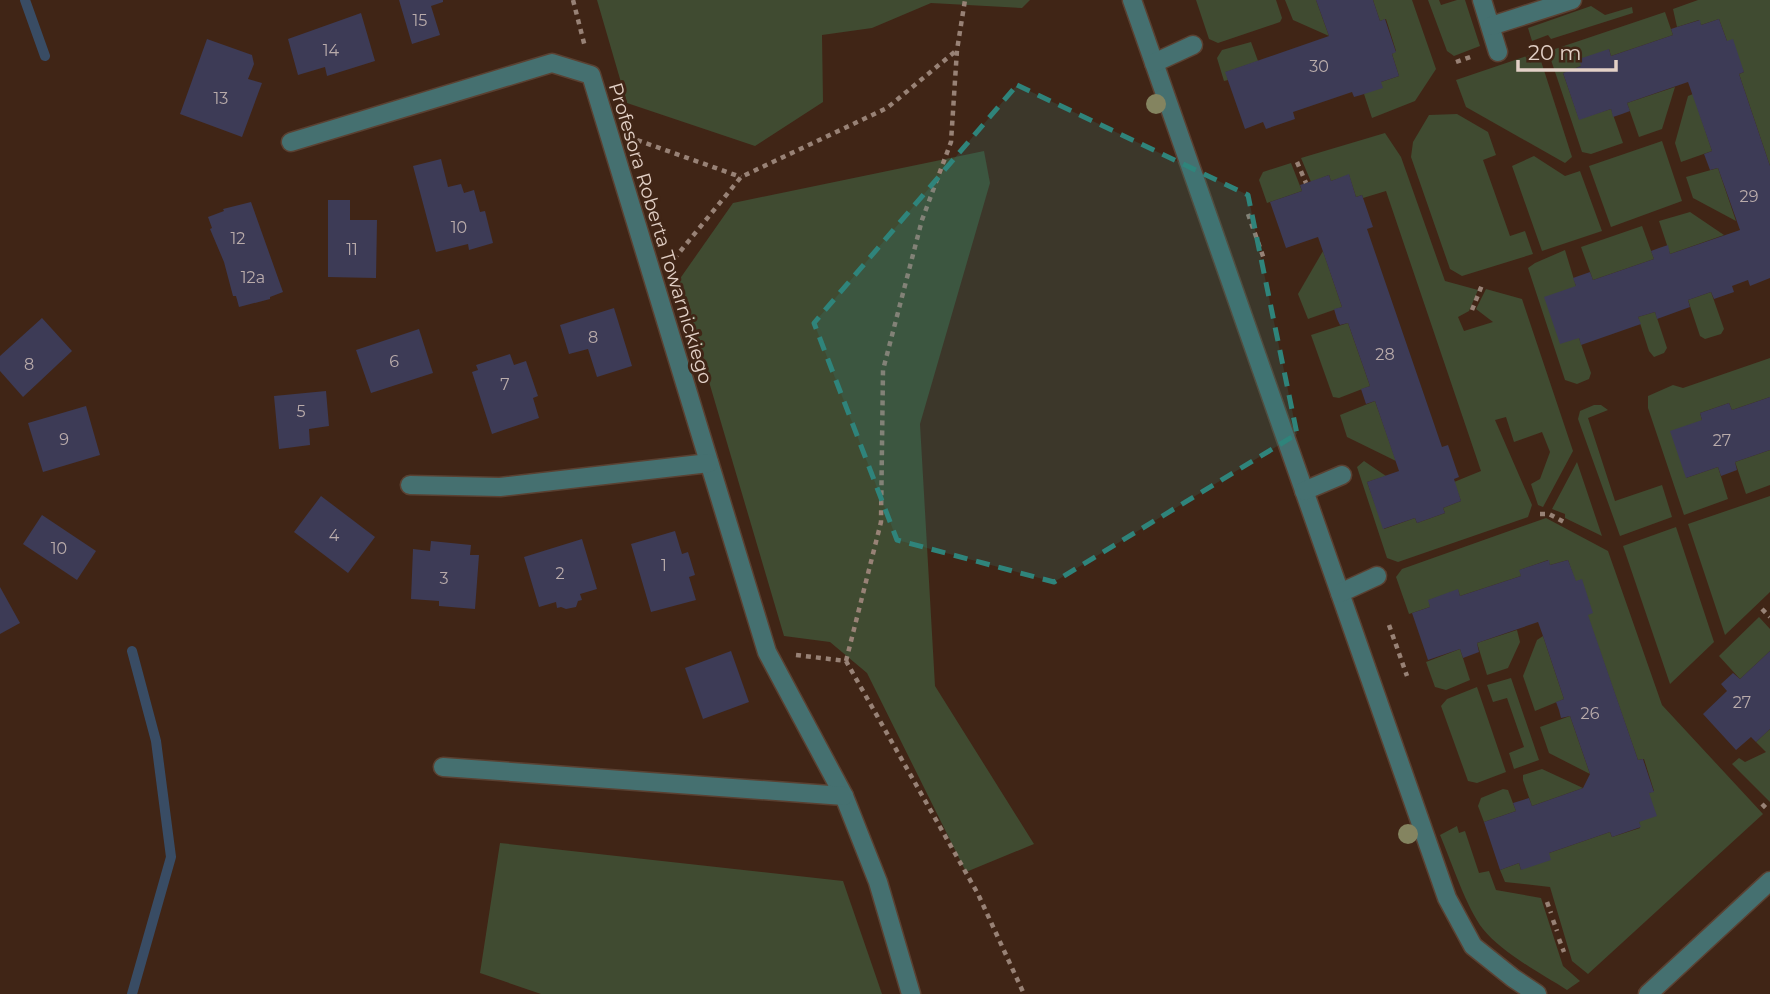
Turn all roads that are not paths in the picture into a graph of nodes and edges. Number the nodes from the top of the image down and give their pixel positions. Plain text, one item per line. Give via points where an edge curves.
1 (1132, 0) edge
2 (1482, 0) edge
3 (1572, 0) edge
4 (1491, 26) junction
5 (1193, 45) dead end
6 (1499, 52) dead end
7 (1154, 63) junction
8 (291, 142) dead end
9 (709, 463) junction
10 (1342, 475) dead end
11 (410, 485) dead end
12 (1304, 491) junction
13 (1377, 576) dead end
14 (1340, 593) junction
15 (443, 767) dead end
16 (844, 796) junction
17 (1769, 885) edge
18 (911, 994) edge
19 (1537, 994) edge
20 (1648, 994) edge

1 - 7 street
2 - 4 street
3 - 4 street
4 - 6 street
5 - 7 street
7 - 12 street
8 - 9 street, Profesora Roberta Towarnickiego via 552,63 591,75
9 - 11 street via 500,486
9 - 16 street, Profesora Roberta Towarnickiego via 767,652
10 - 12 street
12 - 14 street
13 - 14 street
14 - 19 street via 1447,898 1473,946
15 - 16 street
16 - 18 street, Profesora Roberta Towarnickiego via 878,882
17 - 20 street

